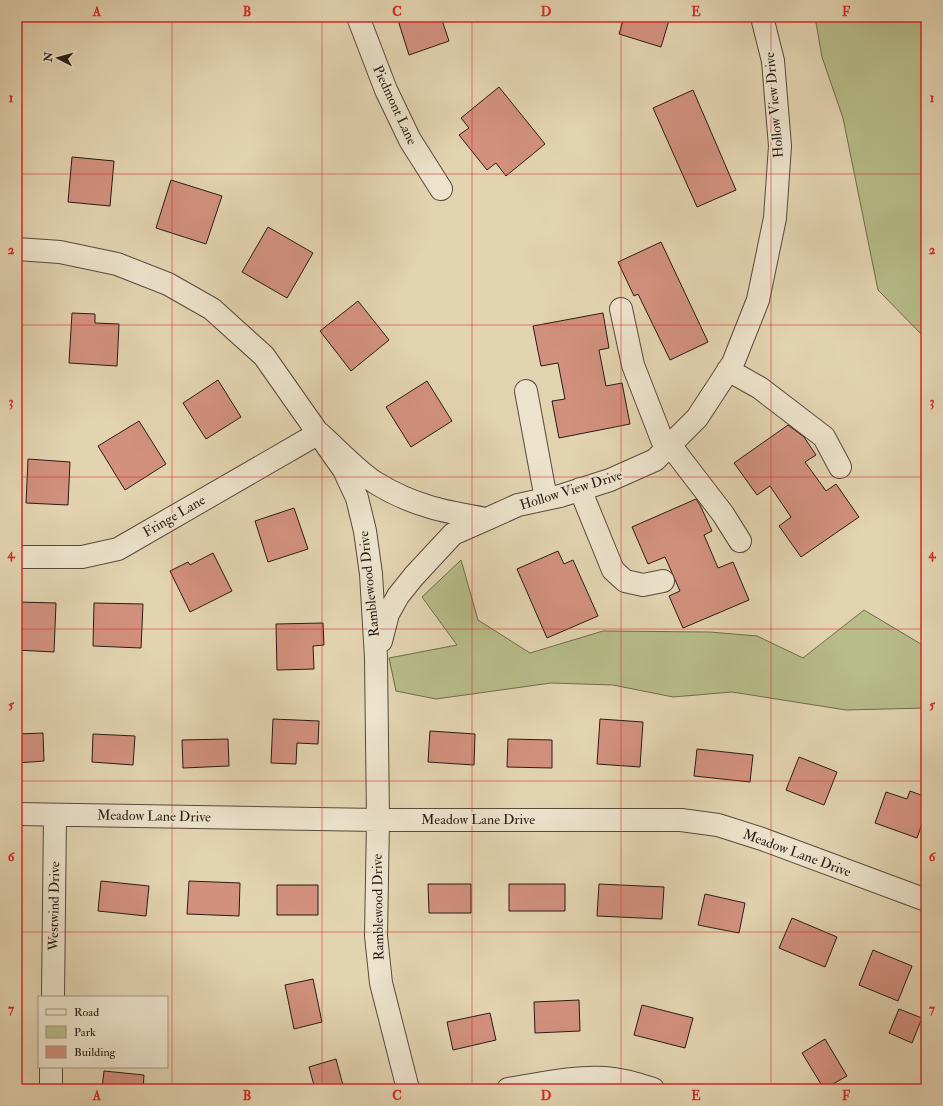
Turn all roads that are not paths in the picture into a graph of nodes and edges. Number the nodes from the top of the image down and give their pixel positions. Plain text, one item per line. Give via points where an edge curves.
1 (358, 17) edge
2 (762, 17) edge
3 (441, 189) dead end
4 (17, 249) edge
5 (621, 310) dead end
6 (728, 370) junction
7 (526, 391) dead end
8 (318, 432) junction
9 (668, 447) junction
10 (840, 467) dead end
11 (580, 489) junction
12 (546, 499) junction
13 (487, 519) junction
14 (740, 541) dead end
15 (17, 557) edge
16 (663, 581) dead end
17 (376, 658) junction
18 (17, 814) edge
19 (55, 815) junction
20 (378, 820) junction
21 (926, 900) edge
22 (53, 996) edge
23 (51, 1068) edge
24 (51, 1089) edge
25 (408, 1089) edge
26 (508, 1089) edge
27 (653, 1089) edge

1 - 3 street, Piedmont Lane via 386,90 410,140
2 - 6 street, Hollow View Drive via 772,61 780,146 775,218 758,300
4 - 8 street, Ramblewood Drive via 60,252 117,264 168,284 212,309 264,356
5 - 9 street via 633,365
6 - 9 street, Hollow View Drive via 697,418
6 - 10 street via 760,388 824,437
7 - 12 street
8 - 13 street via 375,483 394,493 426,507
8 - 15 street, Fringe Lane via 118,549 82,557
8 - 17 street, Ramblewood Drive via 344,470 357,498 371,574
9 - 11 street, Hollow View Drive via 655,460 610,480
9 - 14 street via 723,514
11 - 12 street, Hollow View Drive
11 - 16 street via 613,570 625,581 637,584
12 - 13 street, Hollow View Drive via 518,505
13 - 17 street, Hollow View Drive via 453,534 398,596 388,614
17 - 20 street, Ramblewood Drive
18 - 19 street, Meadow Lane Drive
19 - 20 street, Meadow Lane Drive
19 - 22 street, Westwind Drive
20 - 21 street, Meadow Lane Drive via 682,820 718,825
20 - 25 street, Ramblewood Drive via 376,936 381,983
23 - 24 street
26 - 27 street via 583,1078 607,1078

